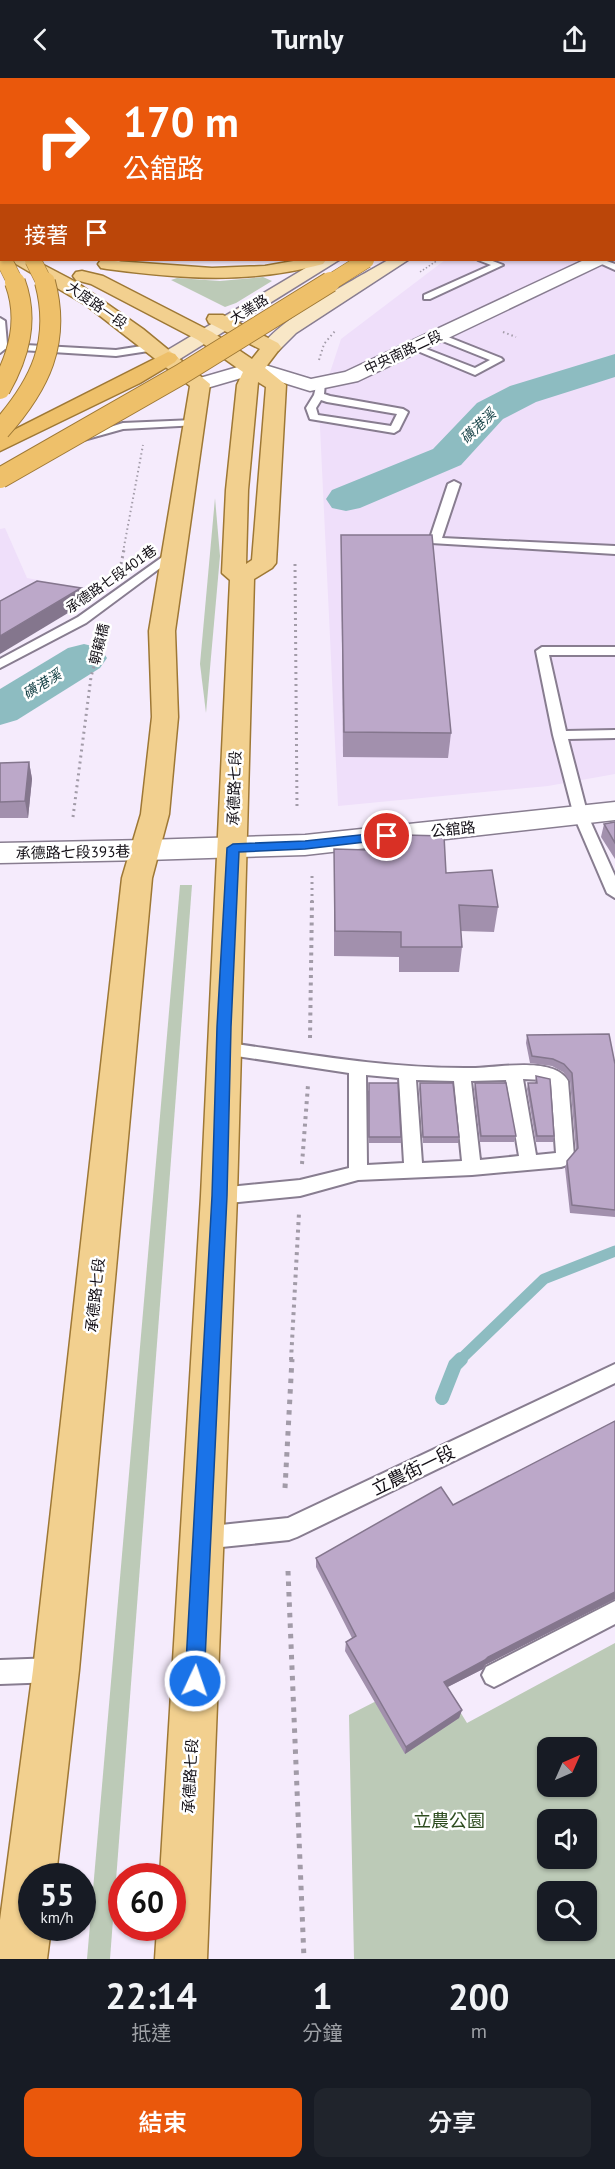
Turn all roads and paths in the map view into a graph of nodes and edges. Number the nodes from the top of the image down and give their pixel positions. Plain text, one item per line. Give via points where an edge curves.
1 (5, 261) edge
2 (108, 261) edge
3 (312, 261) edge
4 (328, 261) edge
5 (364, 261) edge
6 (397, 261) edge
7 (485, 261) edge
8 (607, 261) edge
9 (30, 262) edge
10 (150, 285) dead end
11 (427, 297) dead end
12 (202, 312) dead end
13 (0, 321) edge
14 (225, 323) junction
15 (205, 336) junction
16 (438, 336) junction
17 (1, 347) edge
18 (271, 347) junction
19 (412, 347) junction
20 (162, 353) junction
21 (255, 368) junction
22 (200, 384) junction
23 (0, 389) edge
24 (320, 390) junction
25 (194, 423) junction
26 (0, 430) edge
27 (0, 445) edge
28 (142, 450) dead end
29 (0, 478) edge
30 (454, 484) dead end
31 (0, 489) edge
32 (615, 550) edge
33 (295, 553) dead end
34 (173, 560) junction
35 (253, 570) junction
36 (115, 597) junction
37 (615, 651) edge
38 (0, 664) edge
39 (615, 734) edge
40 (560, 735) junction
41 (297, 809) dead end
42 (615, 811) edge
43 (581, 816) junction
44 (73, 817) dead end
45 (233, 848) junction
46 (146, 850) junction
47 (0, 853) edge
48 (615, 892) edge
49 (223, 1048) junction
50 (357, 1068) junction
51 (407, 1072) junction
52 (513, 1073) junction
53 (462, 1076) junction
54 (529, 1163) junction
55 (472, 1168) junction
56 (414, 1171) junction
57 (358, 1173) junction
58 (219, 1196) junction
59 (615, 1373) edge
60 (202, 1538) junction
61 (288, 1571) dead end
62 (615, 1612) edge
63 (56, 1670) junction
64 (0, 1672) edge
65 (494, 1675) dead end
66 (21, 1959) edge
67 (181, 1959) edge
68 (304, 1959) edge

1 - 23 highway, bridge via 21,294 24,320 12,370
2 - 3 main road via 198,273 251,272
2 - 10 main road
4 - 14 main road, 大業路
5 - 29 highway, bridge via 180,375
6 - 18 main road via 289,329
7 - 11 lane via 499,265
8 - 16 street, 中央南路二段
9 - 15 main road via 98,280
9 - 20 main road, 大度路一段 via 86,295
9 - 26 highway, bridge via 40,269 51,297 52,331 42,371 19,411
12 - 14 main road
13 - 17 lane
14 - 15 main road, 大業路
14 - 18 main road
15 - 20 main road, 大業路
15 - 21 main road
16 - 19 street, 中央南路二段
16 - 19 lane via 498,360 475,372
17 - 20 lane
18 - 21 main road
19 - 24 street, 中央南路二段
20 - 22 main road
20 - 27 highway via 134,379
21 - 22 street
21 - 24 street, 中央南路二段
21 - 35 main road via 276,385 269,502
21 - 35 main road via 247,385 234,573
22 - 25 main road
24 - 24 lane via 327,399 403,412 394,430 314,417 311,408
25 - 31 lane via 123,426 66,442 31,457
25 - 34 main road
28 - 36 path, 朝籟橋
30 - 32 lane via 435,541
33 - 41 path
34 - 36 lane, 承德路七段401巷
34 - 46 main road, 承德路七段 via 162,631 165,717 155,814
35 - 45 main road, 承德路七段 via 232,811
36 - 38 lane, 承德路七段401巷 via 82,620
36 - 44 path, 朝籟橋 via 91,677
37 - 40 lane via 542,651
39 - 40 lane
40 - 43 lane
42 - 43 street, 公舘路
43 - 45 street, 公舘路 via 305,845
43 - 48 lane
45 - 46 street, 公舘路
45 - 49 main road, 承德路七段
46 - 47 street, 承德路七段393巷
46 - 63 main road, 承德路七段 via 137,878
49 - 50 lane
49 - 58 main road, 承德路七段
50 - 51 lane
50 - 57 lane
51 - 53 lane
51 - 56 lane
52 - 53 lane
52 - 54 lane
52 - 54 lane via 548,1074 559,1081 565,1156 561,1160
53 - 55 lane
54 - 55 lane
55 - 56 lane
56 - 57 lane
57 - 58 lane via 300,1188
58 - 60 main road, 承德路七段
59 - 60 lane, 立農街一段 via 289,1529
60 - 67 main road, 承德路七段
61 - 68 path
62 - 65 lane
63 - 64 lane
63 - 66 main road, 承德路七段

